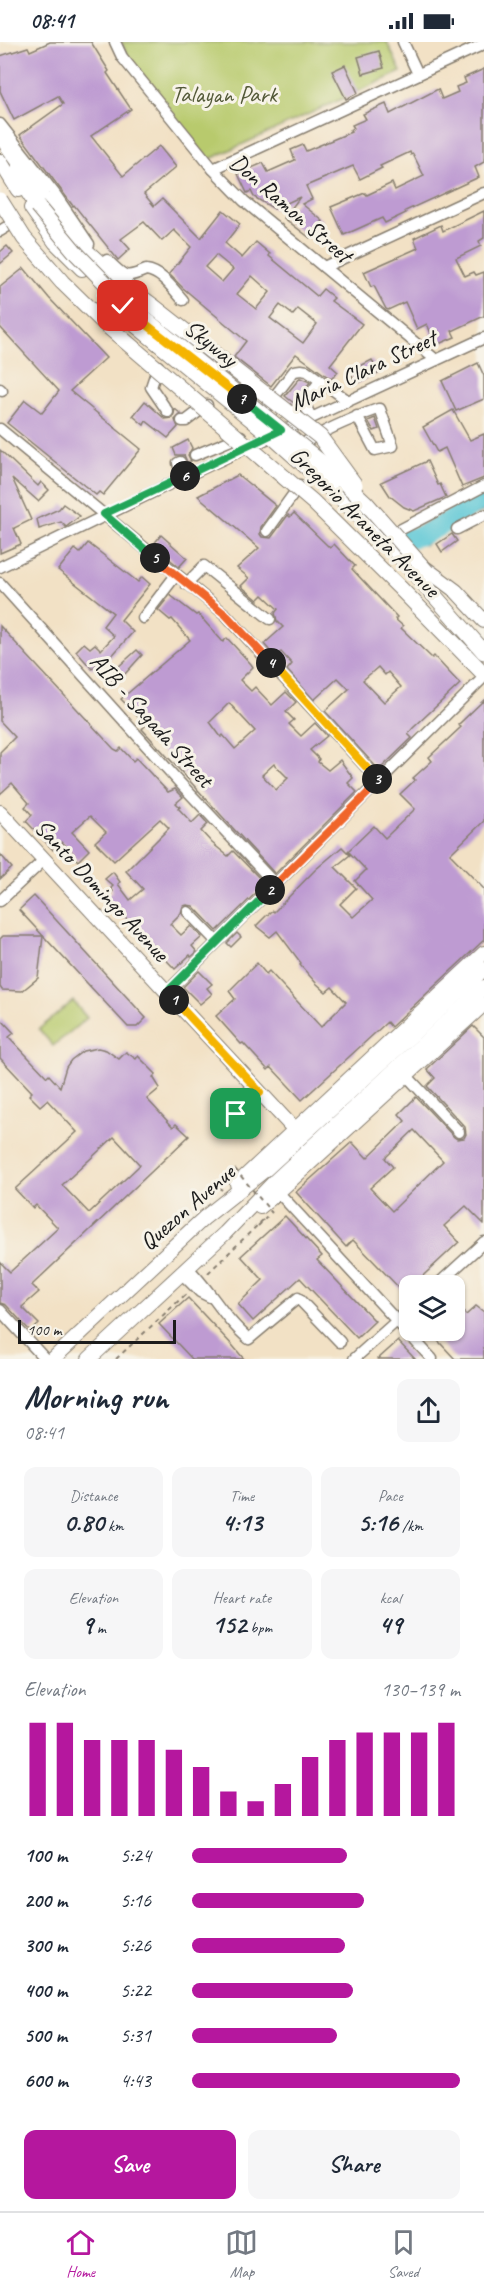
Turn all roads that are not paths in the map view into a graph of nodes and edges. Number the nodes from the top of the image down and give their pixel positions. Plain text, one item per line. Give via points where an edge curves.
1 (115, 42) edge
2 (403, 42) edge
3 (484, 44) edge
4 (418, 74) junction
5 (0, 124) edge
6 (0, 135) edge
7 (0, 148) edge
8 (0, 161) edge
9 (213, 169) junction
10 (484, 193) edge
11 (41, 200) junction
12 (0, 202) edge
13 (13, 223) junction
14 (0, 231) edge
15 (324, 267) junction
16 (183, 300) dead end
17 (484, 338) edge
18 (436, 360) junction
19 (158, 366) junction
20 (320, 381) junction
21 (347, 400) junction
22 (207, 405) junction
23 (168, 412) dead end
24 (261, 414) junction
25 (357, 416) dead end
26 (311, 417) junction
27 (182, 421) dead end
28 (0, 429) edge
29 (281, 430) junction
30 (244, 435) junction
31 (255, 444) junction
32 (299, 446) junction
33 (223, 458) junction
34 (180, 462) dead end
35 (182, 478) junction
36 (300, 485) junction
37 (484, 486) edge
38 (366, 503) junction
39 (104, 514) junction
40 (484, 515) edge
41 (457, 529) dead end
42 (267, 531) dead end
43 (391, 538) junction
44 (413, 558) junction
45 (0, 567) edge
46 (176, 575) junction
47 (0, 583) edge
48 (186, 584) junction
49 (143, 618) dead end
50 (270, 619) dead end
51 (484, 621) edge
52 (484, 637) edge
53 (484, 642) edge
54 (484, 652) edge
55 (484, 677) edge
56 (380, 781) junction
57 (0, 812) edge
58 (44, 860) junction
59 (275, 884) junction
60 (0, 901) edge
61 (188, 912) dead end
62 (217, 942) junction
63 (484, 953) edge
64 (484, 969) edge
65 (484, 987) edge
66 (167, 992) junction
67 (484, 1004) edge
68 (406, 1075) junction
69 (260, 1092) junction
70 (224, 1125) dead end
71 (294, 1129) junction
72 (459, 1131) dead end
73 (278, 1192) junction
74 (204, 1218) junction
75 (225, 1233) junction
76 (484, 1242) edge
77 (184, 1270) junction
78 (448, 1275) edge
79 (0, 1310) edge
80 (399, 1318) edge
81 (396, 1320) junction
82 (340, 1341) dead end
83 (45, 1359) edge
84 (53, 1359) edge
85 (90, 1359) edge
86 (354, 1359) edge
87 (432, 1359) edge

1 - 9 street, Don Ramon Street via 122,57
2 - 4 street
3 - 4 street
4 - 9 street
5 - 16 street via 87,242 127,277 146,270 155,272
6 - 11 highway
7 - 11 highway, Skyway
8 - 24 main road, Gregorio Araneta Avenue via 55,242 88,276
9 - 15 street, Don Ramon Street via 244,201
10 - 15 street
11 - 38 highway, Skyway, bridge via 77,254 123,301 299,443
11 - 38 highway, bridge via 118,280 320,437
11 - 43 highway, bridge via 65,254 120,313
12 - 13 main road, Gregorio Araneta Avenue
12 - 55 highway, bridge via 24,238 62,282 159,373 313,502
13 - 14 street
13 - 19 main road, Gregorio Araneta Avenue via 76,293
15 - 18 street, Don Ramon Street
17 - 18 street, Maria Clara Street
18 - 21 street, Maria Clara Street
19 - 22 main road, Gregorio Araneta Avenue
19 - 23 street via 152,387
20 - 21 street
20 - 24 street via 307,371 294,371
20 - 26 street via 304,403
21 - 26 street, Maria Clara Street
22 - 27 street
22 - 30 main road, Gregorio Araneta Avenue
24 - 29 main road, Gregorio Araneta Avenue
25 - 32 street
26 - 29 street, Maria Clara Street
28 - 39 street
29 - 31 street, Maria Clara Street
29 - 32 main road, Gregorio Araneta Avenue
30 - 31 main road, Gregorio Araneta Avenue
30 - 33 street via 200,453
31 - 33 street, Maria Clara Street
31 - 36 main road, Gregorio Araneta Avenue
32 - 43 main road, Gregorio Araneta Avenue via 343,484
33 - 35 street, Maria Clara Street
34 - 35 street
35 - 39 street, Maria Clara Street
36 - 42 street
36 - 55 main road, Gregorio Araneta Avenue
37 - 43 street
38 - 52 highway, Skyway, bridge
39 - 45 street, Maria Clara Street
39 - 46 street
40 - 41 street
43 - 44 main road, Gregorio Araneta Avenue, bridge
43 - 54 highway
44 - 51 main road, Gregorio Araneta Avenue via 456,591
44 - 53 main road, Gregorio Araneta Avenue
46 - 48 street
46 - 49 street
47 - 59 street, AIB - Sagada Street
48 - 50 street via 204,566
48 - 56 street via 226,615
55 - 56 street
56 - 59 street
57 - 58 main road, Santo Domingo Avenue
58 - 60 street
58 - 66 main road, Santo Domingo Avenue
59 - 62 street
61 - 62 street
62 - 66 street
63 - 71 main road
64 - 74 main road, Quezon Avenue via 266,1169
65 - 75 main road, Quezon Avenue via 275,1180
66 - 69 main road, Santo Domingo Avenue
67 - 68 main road
68 - 72 street
68 - 73 main road
69 - 70 street
69 - 71 main road, Santo Domingo Avenue
71 - 74 main road
73 - 75 main road
73 - 81 street
74 - 84 main road, Quezon Avenue
75 - 77 main road, Quezon Avenue
76 - 78 street
77 - 82 street via 200,1292 210,1297 249,1340 298,1298
77 - 85 main road, Quezon Avenue
79 - 83 street
80 - 81 street
81 - 86 street
81 - 87 street

